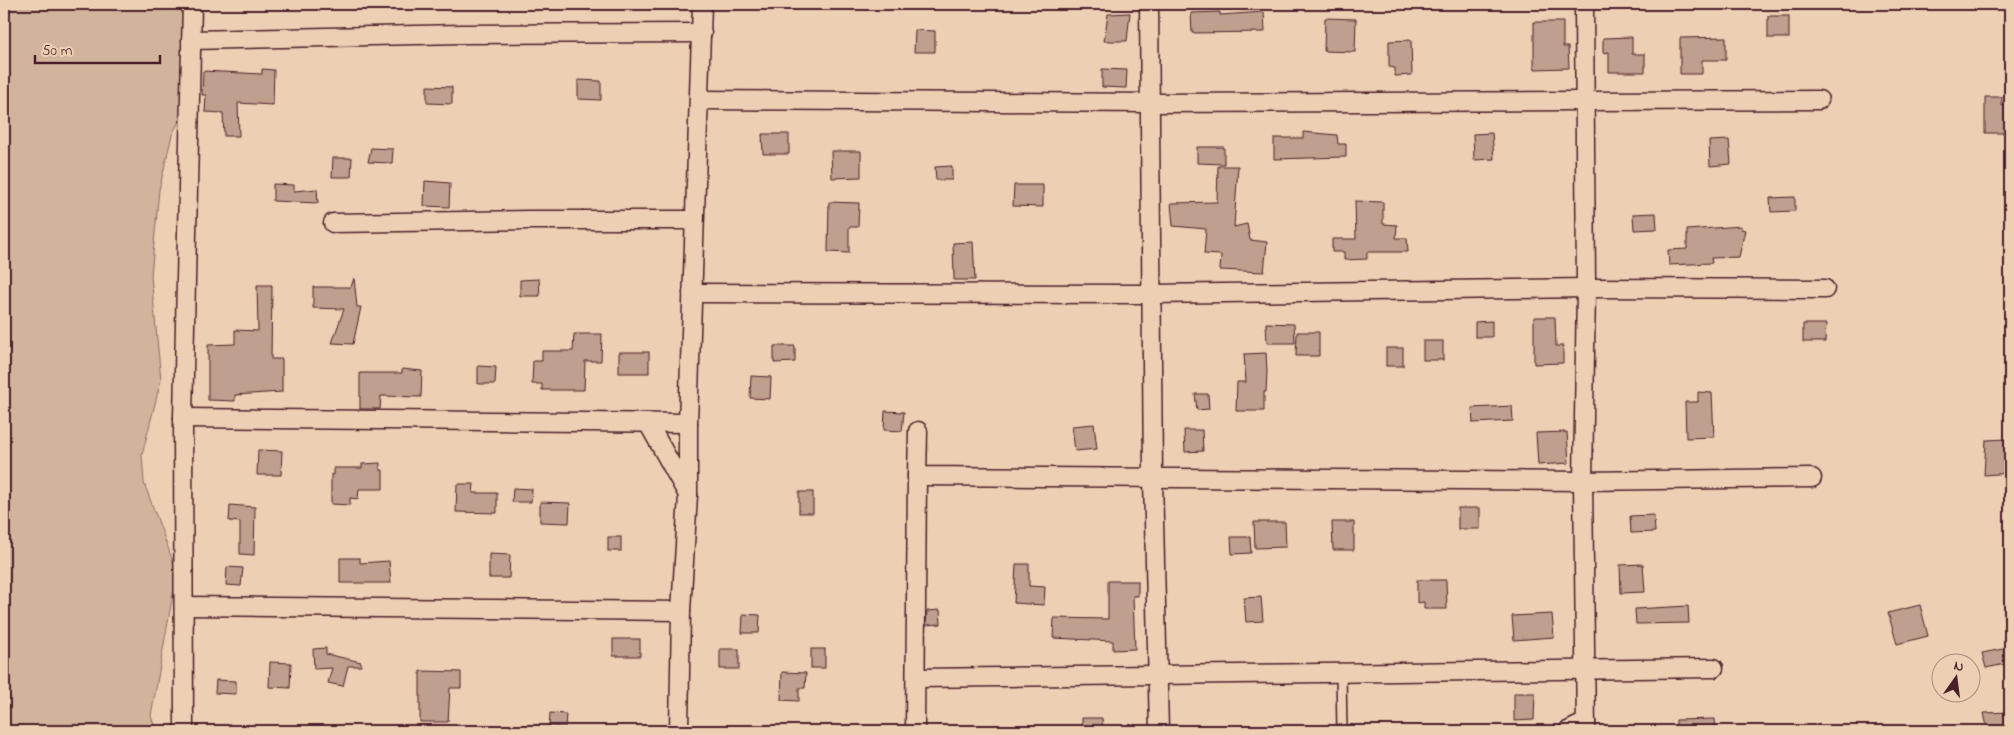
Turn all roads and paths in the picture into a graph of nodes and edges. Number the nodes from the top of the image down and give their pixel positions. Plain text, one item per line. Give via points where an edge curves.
1 (192, 4) edge
2 (702, 4) edge
3 (1149, 4) edge
4 (1584, 4) edge
5 (702, 33) junction
6 (191, 40) junction
7 (701, 100) junction
8 (1819, 100) dead end
9 (1584, 101) junction
10 (1150, 103) junction
11 (694, 220) junction
12 (333, 223) dead end
13 (1586, 288) junction
14 (1825, 289) dead end
15 (692, 293) junction
16 (1151, 294) junction
17 (183, 418) junction
18 (648, 423) junction
19 (688, 423) junction
20 (918, 431) dead end
21 (916, 476) junction
22 (1153, 478) junction
23 (1812, 478) dead end
24 (1584, 481) junction
25 (688, 495) junction
26 (184, 606) junction
27 (681, 611) junction
28 (1714, 668) dead end
29 (1585, 670) junction
30 (1341, 673) junction
31 (1158, 676) junction
32 (916, 678) junction
33 (1586, 727) edge
34 (184, 731) edge
35 (680, 731) edge
36 (915, 731) edge
37 (1159, 731) edge
38 (1342, 731) edge
39 (1568, 731) edge

1 - 6 street
2 - 5 street
3 - 10 street
4 - 9 street
5 - 6 street
5 - 7 street
6 - 17 street
7 - 10 street
7 - 11 street
8 - 9 street
9 - 10 street
9 - 13 street
10 - 16 street
11 - 12 street
11 - 15 street
13 - 14 street
13 - 16 street
13 - 24 street
15 - 16 street
15 - 19 street
16 - 22 street
17 - 18 street
17 - 26 street
18 - 19 street
18 - 25 street
19 - 25 street
20 - 21 street
21 - 22 street
21 - 32 street
22 - 24 street
22 - 31 street
23 - 24 street
24 - 29 street
25 - 27 street
26 - 27 street
26 - 34 street
27 - 35 street
28 - 29 street
29 - 30 street
29 - 33 street
30 - 31 street
30 - 38 lane
31 - 32 street
31 - 37 street
32 - 36 street
33 - 39 street

